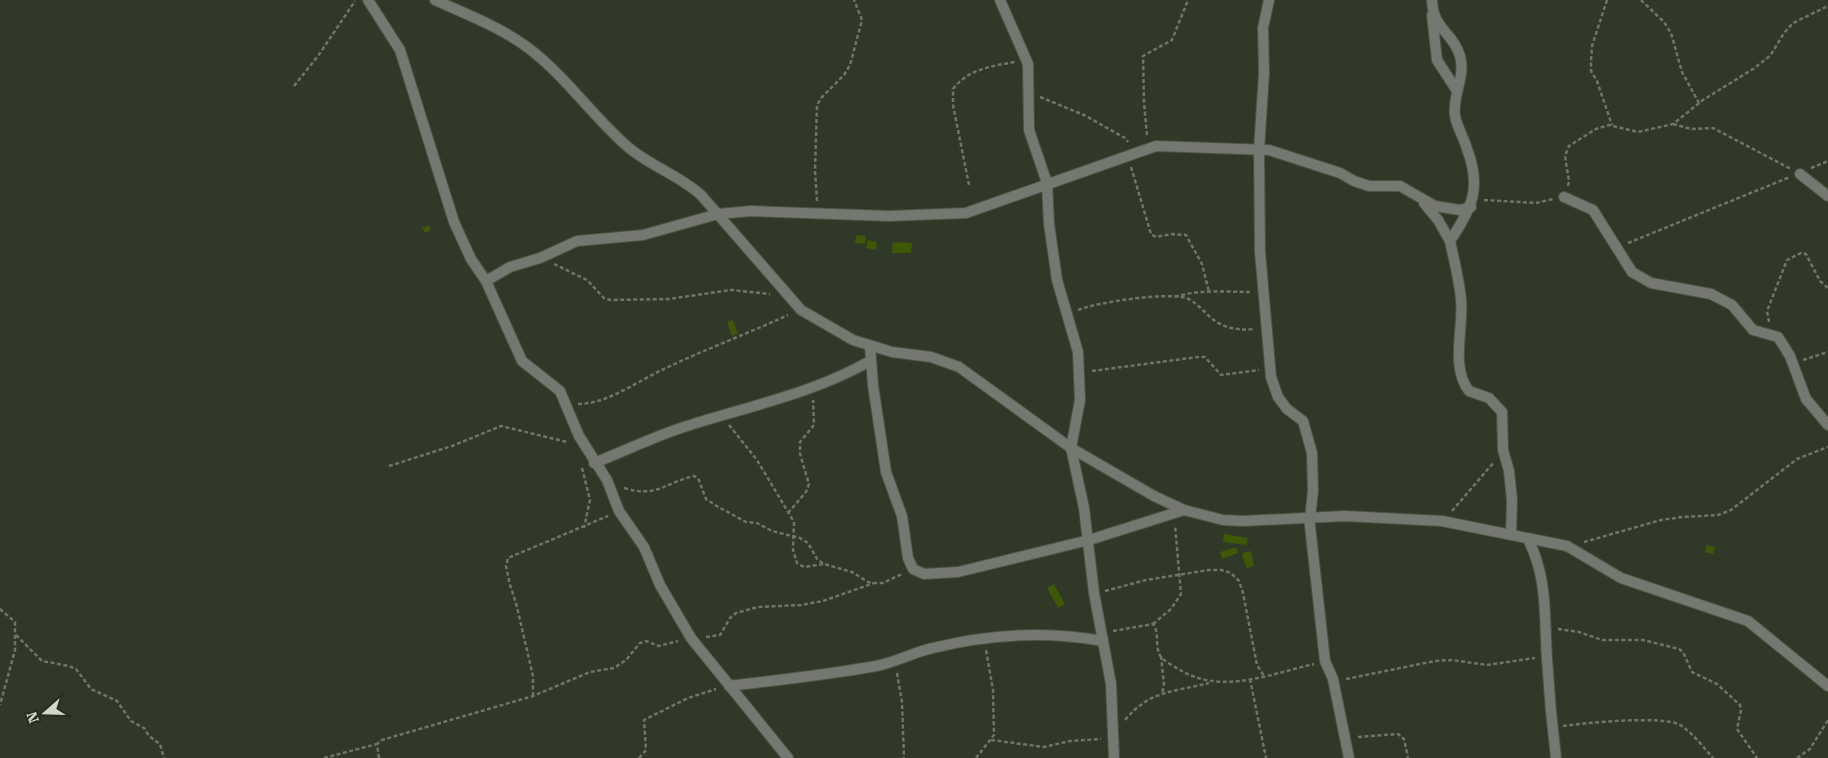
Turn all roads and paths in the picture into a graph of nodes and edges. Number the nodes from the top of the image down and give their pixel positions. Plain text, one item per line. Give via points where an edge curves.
1 (356, 0) edge
2 (368, 0) edge
3 (435, 0) edge
4 (854, 0) edge
5 (1000, 0) edge
6 (1188, 0) edge
7 (1269, 0) edge
8 (1432, 0) edge
9 (1606, 0) edge
10 (1641, 0) edge
11 (1828, 6) edge
12 (1432, 14) junction
13 (1026, 60) junction
14 (294, 86) dead end
15 (1027, 91) junction
16 (1457, 91) junction
17 (1700, 103) junction
18 (1673, 124) junction
19 (1612, 126) junction
20 (1148, 149) junction
21 (1258, 150) junction
22 (1129, 156) junction
23 (1828, 161) edge
24 (1800, 174) junction
25 (1047, 183) junction
26 (969, 185) dead end
27 (1828, 196) edge
28 (1564, 197) junction
29 (1422, 200) junction
30 (1472, 204) junction
31 (818, 212) junction
32 (718, 214) junction
33 (1450, 241) junction
34 (1616, 248) junction
35 (540, 258) junction
36 (486, 281) junction
37 (1828, 288) edge
38 (1208, 292) junction
39 (1264, 292) junction
40 (787, 296) junction
41 (1173, 298) junction
42 (801, 310) junction
43 (1066, 316) junction
44 (1267, 327) junction
45 (1775, 335) junction
46 (870, 346) junction
47 (1828, 352) edge
48 (870, 361) junction
49 (1792, 364) junction
50 (1270, 368) junction
51 (1080, 372) junction
52 (813, 389) junction
53 (566, 404) junction
54 (722, 417) junction
55 (1828, 425) edge
56 (1828, 447) edge
57 (574, 448) dead end
58 (1071, 448) junction
59 (1503, 450) junction
60 (389, 466) dead end
61 (596, 466) junction
62 (607, 480) junction
63 (619, 512) junction
64 (1179, 512) junction
65 (788, 514) junction
66 (1309, 518) junction
67 (1442, 521) junction
68 (584, 528) junction
69 (793, 535) junction
70 (1511, 536) junction
71 (1528, 539) junction
72 (1089, 540) junction
73 (1568, 546) junction
74 (824, 564) junction
75 (913, 569) junction
76 (1179, 576) junction
77 (874, 583) junction
78 (1094, 593) junction
79 (0, 609) edge
80 (1153, 624) junction
81 (1546, 628) junction
82 (16, 635) junction
83 (1102, 637) junction
84 (691, 638) junction
85 (984, 638) junction
86 (1161, 656) junction
87 (1547, 657) junction
88 (893, 660) junction
89 (1325, 661) junction
90 (1264, 676) junction
91 (1250, 679) junction
92 (1333, 679) junction
93 (1213, 682) junction
94 (729, 686) junction
95 (1828, 686) edge
96 (1162, 694) junction
97 (533, 696) junction
98 (0, 705) edge
99 (1828, 720) edge
100 (1552, 727) junction
101 (1114, 735) junction
102 (1347, 738) junction
103 (992, 740) junction
104 (378, 744) junction
105 (164, 758) edge
106 (324, 758) edge
107 (379, 758) edge
108 (639, 758) edge
109 (788, 758) edge
110 (904, 758) edge
111 (976, 758) edge
112 (1114, 758) edge
113 (1266, 758) edge
114 (1349, 758) edge
115 (1408, 758) edge
116 (1556, 758) edge
117 (1713, 758) edge
118 (1757, 758) edge
119 (1797, 758) edge

1 - 14 path
2 - 36 street via 400,50 454,222 473,263
3 - 32 street via 490,25 527,47 626,145 649,163 692,187
4 - 31 path via 862,20 850,64 817,105 815,171
5 - 13 street
6 - 20 path via 1172,40 1143,56
7 - 21 street via 1263,28 1264,73
8 - 12 street
9 - 19 path via 1590,61
10 - 17 path via 1671,33 1682,72
11 - 17 path via 1794,22 1770,56
12 - 16 street via 1437,60
12 - 16 street via 1460,55 1462,72
13 - 15 street via 1029,70
13 - 26 path via 981,68 953,89 952,105
15 - 22 path via 1084,115 1125,138
15 - 25 street via 1029,130
16 - 30 street via 1455,116 1472,162
17 - 18 path
18 - 19 path via 1638,132
18 - 24 path via 1691,129 1713,128
19 - 28 path via 1596,129 1569,146 1564,156 1569,181
20 - 21 street via 1176,146
20 - 22 street
21 - 29 street via 1298,159 1369,186 1400,186
21 - 39 street
22 - 25 street
22 - 38 path via 1151,234 1156,237 1186,236 1202,264
23 - 24 path
24 - 27 street
24 - 34 path
25 - 31 street via 966,213 889,216
25 - 43 street via 1049,224
28 - 30 path via 1536,203 1500,200
28 - 34 street via 1593,210
29 - 30 street via 1445,209 1460,210
29 - 33 street
30 - 33 street
31 - 32 street
32 - 35 street via 643,235 577,241
32 - 40 street
33 - 59 street via 1461,300 1462,378 1469,391 1488,398 1502,412
34 - 45 street via 1632,272 1642,279 1666,287 1711,294 1732,305 1753,330
35 - 36 street via 510,267
35 - 40 path via 588,280 604,298 610,300 669,299 731,290
36 - 53 street via 525,365 558,388
37 - 45 path via 1820,281 1806,254 1787,260 1767,311
38 - 39 path
38 - 41 path via 1186,293
39 - 44 street
40 - 42 street
41 - 43 path via 1094,305
41 - 44 path via 1186,298 1221,325 1232,329
42 - 46 street via 853,340
42 - 53 path via 663,369 611,396 588,404
43 - 51 street via 1078,352
44 - 50 street
45 - 49 street via 1783,342
46 - 48 street
46 - 58 street via 931,357 959,367
47 - 49 path
48 - 52 street
48 - 75 street via 886,472 902,516 908,558
49 - 55 street via 1806,399
50 - 51 path via 1221,375 1205,357 1198,357
50 - 66 street via 1278,397 1303,421 1309,438 1314,470
51 - 58 street via 1080,400
52 - 54 street
52 - 65 path via 814,425 800,442 800,454 809,484
53 - 61 street
54 - 61 street via 685,426
54 - 65 path via 757,460
56 - 73 path via 1797,459 1731,510 1718,515 1662,520
57 - 60 path via 558,438 501,426
58 - 64 street
58 - 72 street
59 - 67 path
59 - 70 street via 1511,490
61 - 62 street
61 - 68 path via 581,466 590,500
62 - 63 street
62 - 69 path via 641,493 694,476 698,478 706,499 715,506 746,522
63 - 68 path
63 - 84 street via 644,547 660,585
64 - 66 street via 1223,520
64 - 72 street
64 - 76 path
65 - 69 path via 794,522
66 - 67 street via 1345,516
66 - 89 street
67 - 70 street via 1468,524
68 - 97 path via 508,558 506,566 510,585 533,676
69 - 74 path via 808,543 817,559
69 - 74 path via 797,563 804,567
70 - 71 street
71 - 73 street
71 - 81 street via 1541,572
72 - 75 street via 958,572 924,574
72 - 78 street
73 - 95 street via 1621,578 1748,621
74 - 77 path
75 - 77 path
76 - 78 path via 1146,580
76 - 80 path via 1179,600
76 - 90 path via 1221,570 1231,573 1239,581 1257,665
77 - 84 path via 823,601 749,609 730,618 720,635
78 - 83 street
79 - 82 path via 15,622
80 - 83 path
80 - 86 path
81 - 87 street
81 - 118 path via 1579,632 1602,640 1643,640 1683,652 1692,672 1717,684 1740,705 1737,729
82 - 98 path
82 - 105 path via 42,661 68,666 81,674 91,689 117,701 131,721 144,728 160,744
83 - 85 street via 1038,635
83 - 101 street via 1111,684
84 - 94 street
84 - 97 path via 660,646 646,641 640,643 620,665 590,672
85 - 88 street via 944,645
85 - 103 path via 993,699
86 - 93 path via 1187,674
86 - 96 path
87 - 92 path via 1487,666 1452,660
87 - 100 street
88 - 94 street via 878,666
88 - 110 path via 902,702
89 - 90 path
89 - 92 street
90 - 91 path
91 - 93 path via 1235,683
91 - 113 path
92 - 102 street
93 - 96 path
94 - 108 path via 688,698 647,717 644,723 646,750
94 - 109 street
96 - 101 path via 1145,700
97 - 104 path via 390,737
99 - 119 path via 1810,749
100 - 116 street
100 - 117 path via 1590,722 1678,724
101 - 103 path via 1044,746
101 - 112 street
102 - 114 street
102 - 115 path via 1398,734 1404,739
103 - 111 path
104 - 106 path
104 - 107 path

